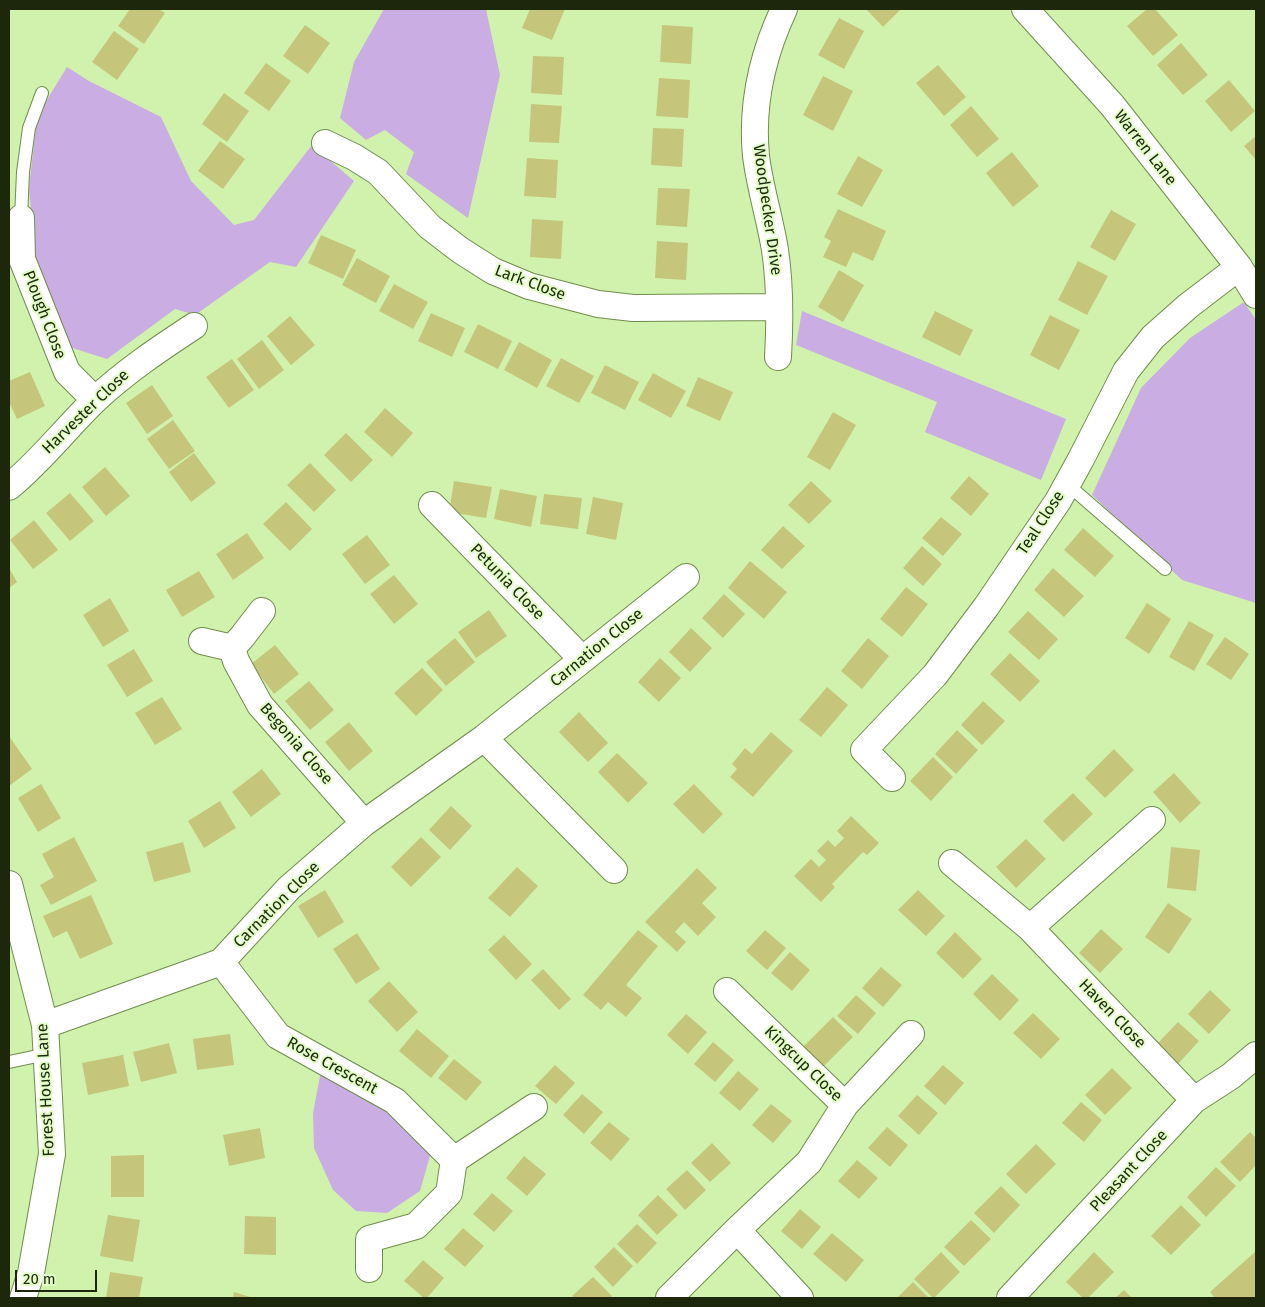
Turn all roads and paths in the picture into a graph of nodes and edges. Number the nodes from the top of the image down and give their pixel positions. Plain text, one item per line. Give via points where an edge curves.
1 (784, 9) edge
2 (1025, 9) edge
3 (42, 93) dead end
4 (325, 142) dead end
5 (21, 218) joint
6 (1239, 267) junction
7 (1256, 294) edge
8 (778, 307) junction
9 (194, 326) dead end
10 (778, 357) dead end
11 (95, 400) junction
12 (1067, 484) junction
13 (9, 486) edge
14 (432, 505) dead end
15 (1165, 569) dead end
16 (686, 577) dead end
17 (262, 611) dead end
18 (202, 641) dead end
19 (232, 648) junction
20 (582, 659) junction
21 (484, 738) junction
22 (892, 778) dead end
23 (1152, 820) dead end
24 (364, 823) junction
25 (952, 863) dead end
26 (614, 870) dead end
27 (9, 884) edge
28 (1030, 928) junction
29 (220, 962) junction
30 (728, 991) dead end
31 (45, 1025) junction
32 (912, 1034) dead end
33 (47, 1054) junction
34 (1256, 1055) edge
35 (9, 1062) edge
36 (1194, 1100) junction
37 (846, 1105) junction
38 (534, 1107) dead end
39 (454, 1160) junction
40 (736, 1230) junction
41 (369, 1269) dead end
42 (1017, 1296) edge
43 (23, 1298) edge
44 (669, 1298) edge
45 (800, 1298) edge

1 - 8 street, Woodpecker Drive via 760,74 756,113 756,156 775,250
2 - 6 street, Warren Lane via 1112,105
3 - 5 lane via 29,128
4 - 8 street, Lark Close via 378,172 430,227 460,250 493,271 529,286 598,304 633,308
5 - 11 street, Plough Close via 22,259 63,364
6 - 7 street, Warren Lane
6 - 12 street, Teal Close via 1153,337 1126,371
8 - 10 street, Woodpecker Drive
9 - 11 street, Harvester Close via 132,367
11 - 13 street, Harvester Close
12 - 15 lane
12 - 22 street, Teal Close via 986,606 935,675 864,750
14 - 20 street, Petunia Close
16 - 20 street, Carnation Close
17 - 19 street
18 - 19 street
19 - 24 street, Begonia Close via 260,705
20 - 21 street, Carnation Close
21 - 24 street, Carnation Close
21 - 26 street
23 - 28 street
24 - 29 street, Carnation Close via 289,888
25 - 28 street, Haven Close
27 - 31 street, Forest House Lane
28 - 36 street, Haven Close
29 - 31 street, Carnation Close
29 - 39 street, Rose Crescent via 278,1036 396,1101
30 - 37 street, Kingcup Close
31 - 33 street, Forest House Lane
32 - 37 street
33 - 35 lane
33 - 43 street, Forest House Lane via 52,1154 31,1273
34 - 36 street, Pleasant Close
36 - 42 street, Pleasant Close
37 - 40 street, Kingcup Close via 809,1162
38 - 39 street
39 - 41 street via 449,1193 416,1226 369,1240
40 - 44 street, Kingcup Close
40 - 45 street

